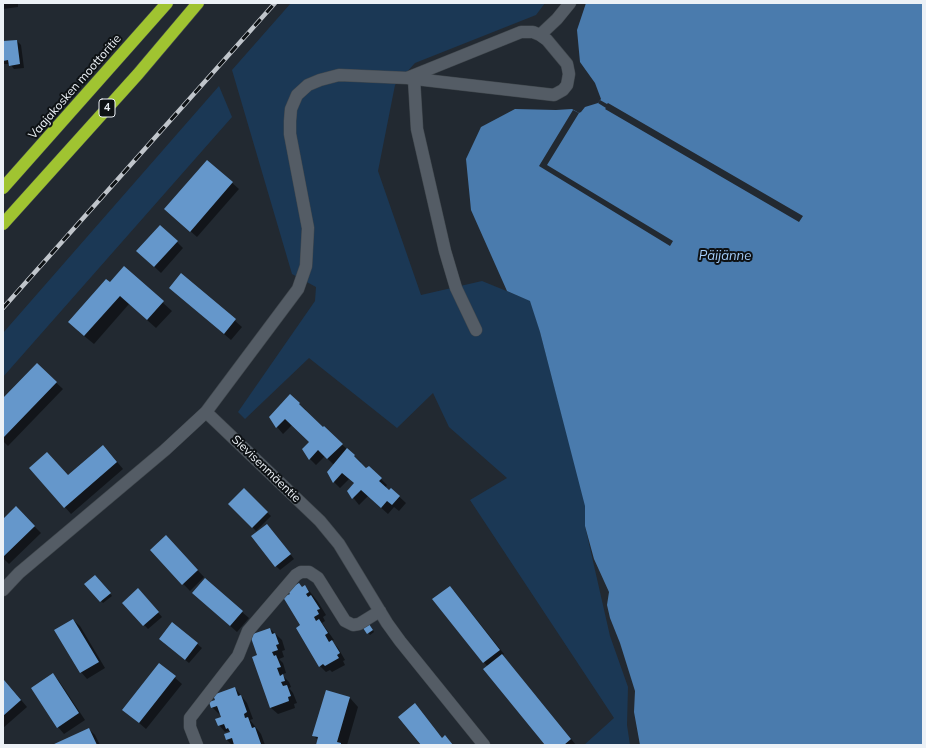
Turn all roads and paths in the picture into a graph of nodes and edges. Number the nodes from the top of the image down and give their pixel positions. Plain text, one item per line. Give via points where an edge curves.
1 (166, 3) edge
2 (198, 3) edge
3 (570, 3) edge
4 (540, 35) junction
5 (410, 79) junction
6 (3, 188) edge
7 (3, 224) edge
8 (476, 330) dead end
9 (206, 412) junction
10 (3, 590) edge
11 (380, 611) junction
12 (197, 745) edge
13 (484, 745) edge

1 - 6 highway, Vaajakosken moottoritie / 4
2 - 7 highway, 4
3 - 4 street
4 - 5 street via 521,32
4 - 5 street via 567,64 569,74 566,85 554,95
5 - 8 street via 417,129 445,251 456,288
5 - 9 street via 339,75 308,85 297,95 291,109 290,134 308,228 306,266 298,289
9 - 10 street via 165,450 19,573
9 - 11 street, Sievisenmäentie via 320,521 339,544
11 - 12 street via 360,624 353,625 345,621 318,578 310,572 296,575 248,631 238,656 190,718 190,727
11 - 13 street, Sievisenmäentie via 400,641

